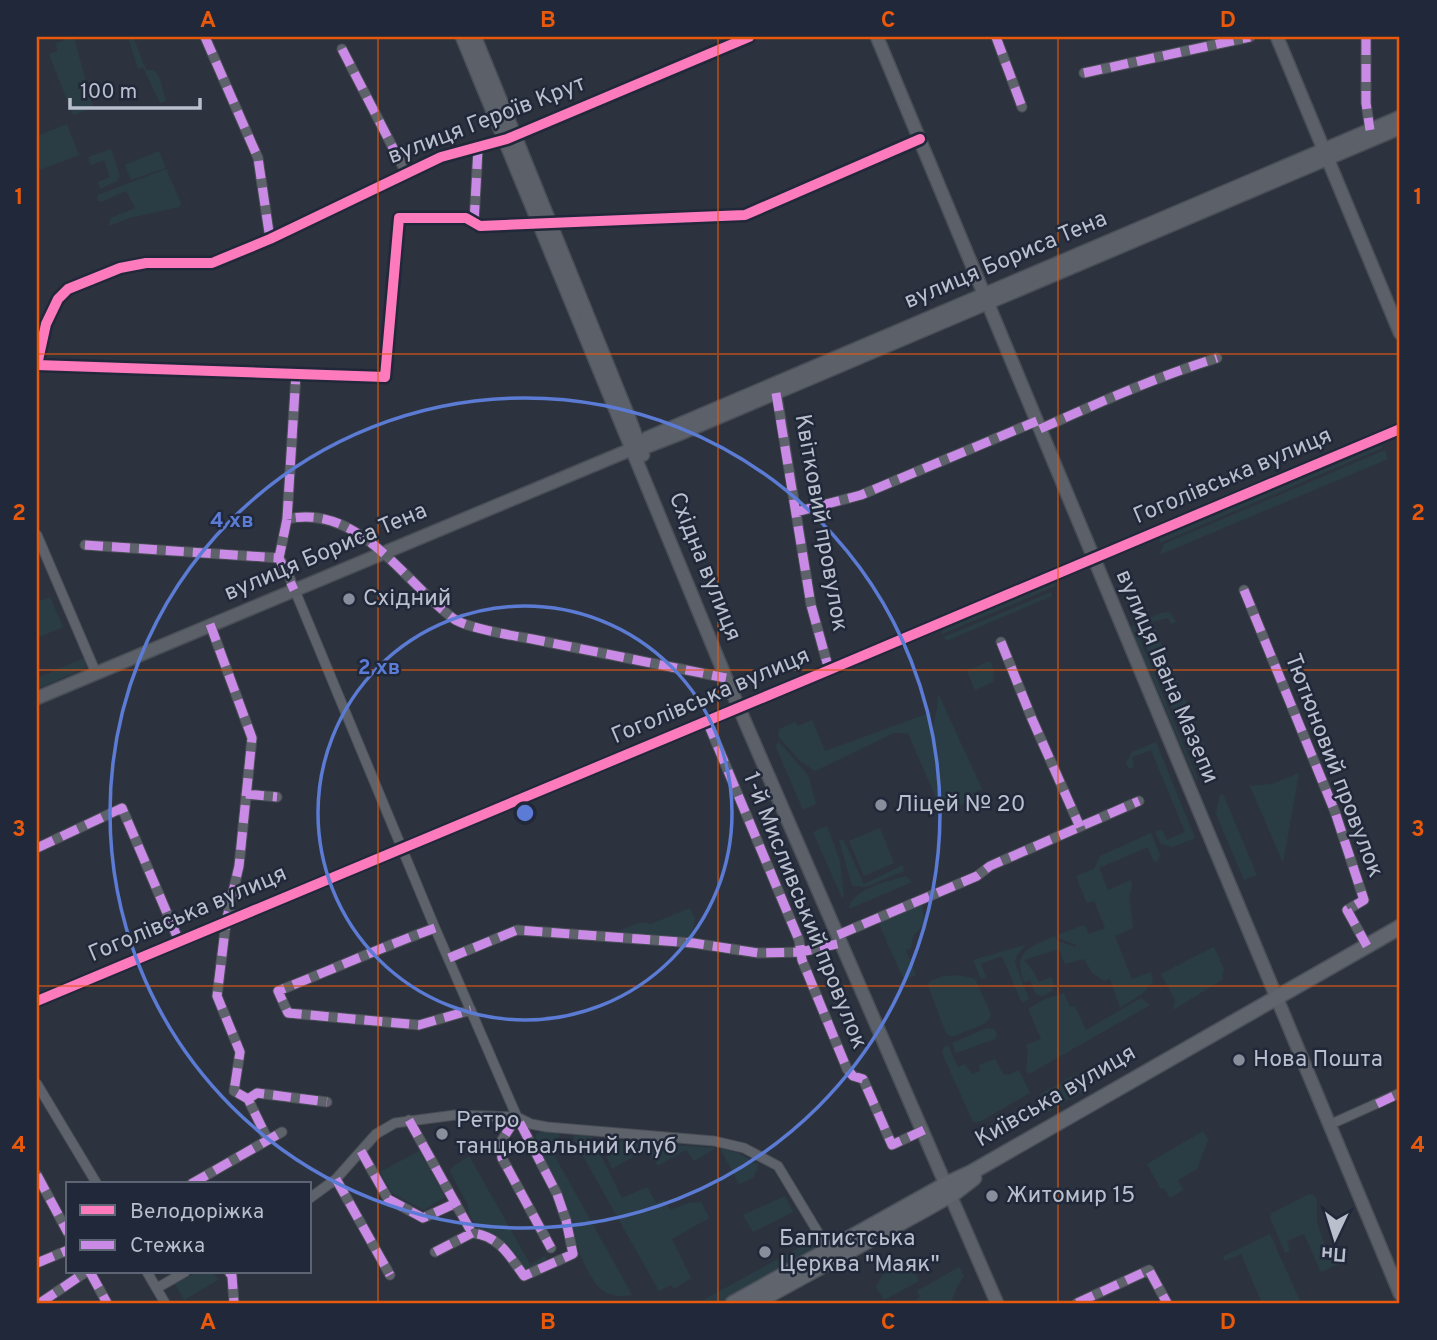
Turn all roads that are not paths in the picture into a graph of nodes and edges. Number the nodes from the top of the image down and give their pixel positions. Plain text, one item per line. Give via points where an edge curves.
1 (205, 37) edge
2 (462, 37) edge
3 (475, 37) edge
4 (749, 37) edge
5 (877, 37) edge
6 (996, 37) edge
7 (1250, 37) edge
8 (1277, 37) edge
9 (1366, 37) edge
10 (342, 49) dead end
11 (1084, 73) dead end
12 (1022, 107) dead end
13 (1400, 117) edge
14 (1400, 128) edge
15 (1370, 130) junction
16 (509, 138) junction
17 (920, 139) junction
18 (478, 149) junction
19 (1325, 154) junction
20 (406, 173) junction
21 (474, 223) junction
22 (545, 223) junction
23 (270, 239) junction
24 (986, 298) junction
25 (1400, 333) edge
26 (1217, 358) dead end
27 (37, 366) edge
28 (296, 374) junction
29 (775, 388) junction
30 (1039, 425) junction
31 (1400, 429) edge
32 (637, 447) junction
33 (796, 512) junction
34 (287, 519) junction
35 (37, 535) edge
36 (85, 545) dead end
37 (382, 552) junction
38 (279, 558) junction
39 (1094, 559) junction
40 (293, 590) junction
41 (1244, 590) dead end
42 (210, 624) junction
43 (1001, 642) dead end
44 (829, 670) junction
45 (96, 673) junction
46 (726, 678) junction
47 (37, 698) edge
48 (741, 707) junction
49 (707, 721) junction
50 (246, 794) junction
51 (276, 797) dead end
52 (1139, 801) dead end
53 (1080, 827) junction
54 (37, 848) edge
55 (403, 848) junction
56 (226, 922) junction
57 (1400, 927) edge
58 (435, 928) junction
59 (1400, 934) edge
60 (841, 937) junction
61 (179, 942) junction
62 (1367, 946) junction
63 (801, 952) junction
64 (449, 958) junction
65 (37, 1000) edge
66 (1279, 1000) junction
67 (471, 1010) junction
68 (37, 1084) edge
69 (1400, 1093) edge
70 (248, 1100) junction
71 (327, 1102) dead end
72 (517, 1116) junction
73 (408, 1120) junction
74 (1329, 1125) junction
75 (924, 1130) junction
76 (282, 1132) dead end
77 (268, 1140) junction
78 (361, 1151) junction
79 (37, 1175) edge
80 (337, 1179) junction
81 (96, 1182) edge
82 (194, 1182) edge
83 (951, 1188) junction
84 (312, 1197) edge
85 (456, 1203) junction
86 (66, 1229) edge
87 (472, 1233) junction
88 (551, 1248) dead end
89 (828, 1249) junction
90 (66, 1251) edge
91 (436, 1252) dead end
92 (37, 1263) edge
93 (85, 1274) edge
94 (89, 1274) edge
95 (148, 1274) edge
96 (182, 1274) edge
97 (229, 1274) edge
98 (390, 1275) dead end
99 (157, 1288) junction
100 (1400, 1294) edge
101 (40, 1303) edge
102 (107, 1303) edge
103 (165, 1303) edge
104 (234, 1303) edge
105 (733, 1303) edge
106 (755, 1303) edge
107 (997, 1303) edge
108 (1004, 1303) edge
109 (1077, 1303) edge
110 (1167, 1303) edge

1 - 23 street via 258,158
2 - 16 street, Східна вулиця
3 - 16 street, Східна вулиця
4 - 16 street, вулиця Героїв Крут
5 - 17 street, вулиця Івана Мазепи
6 - 12 street
7 - 11 street
8 - 19 street
9 - 15 street
10 - 20 street
13 - 15 street, вулиця Бориса Тена
14 - 19 street, вулиця Бориса Тена
15 - 19 street, вулиця Бориса Тена
16 - 18 street, вулиця Героїв Крут
16 - 22 street, Східна вулиця
17 - 22 street via 745,215
17 - 24 street, вулиця Івана Мазепи
18 - 20 street, вулиця Героїв Крут via 441,157
18 - 21 street
19 - 24 street, вулиця Бориса Тена
19 - 25 street
20 - 23 street, вулиця Героїв Крут
21 - 22 street
21 - 28 street via 466,218 399,218 385,377
22 - 32 street, Східна вулиця
23 - 27 street, вулиця Героїв Крут via 212,263 146,263 68,289 46,324
24 - 29 street, вулиця Бориса Тена
24 - 30 street, вулиця Івана Мазепи
26 - 30 street via 1089,405 1074,416
27 - 28 street
28 - 34 street
29 - 32 street, вулиця Бориса Тена
29 - 33 street, Квітковий провулок
30 - 33 street via 861,495
30 - 39 street, вулиця Івана Мазепи
31 - 39 street, Гоголівська вулиця
32 - 37 street, вулиця Бориса Тена
32 - 46 street, Східна вулиця
32 - 48 street, Східна вулиця
33 - 44 street, Квітковий провулок via 811,605
34 - 37 street via 322,517
34 - 38 street
35 - 45 street
36 - 38 street
37 - 40 street, вулиця Бориса Тена
37 - 46 street via 457,621
38 - 40 street
39 - 44 street, Гоголівська вулиця
39 - 66 street, вулиця Івана Мазепи
40 - 42 street, вулиця Бориса Тена
40 - 55 street
41 - 62 street, Тютюновий провулок via 1335,812 1364,900 1347,910
42 - 45 street, вулиця Бориса Тена
42 - 50 street via 252,738
43 - 53 street
44 - 48 street, Гоголівська вулиця
45 - 47 street, вулиця Бориса Тена
46 - 48 street, Східна вулиця
48 - 49 street, Гоголівська вулиця
48 - 60 street, Східна вулиця
49 - 55 street, Гоголівська вулиця
49 - 63 street, 1-й Мисливський провулок
50 - 51 street
50 - 56 street via 239,866
52 - 53 street
53 - 60 street
54 - 61 street via 122,808
55 - 56 street, Гоголівська вулиця
55 - 58 street
56 - 61 street, Гоголівська вулиця
56 - 70 street via 217,996 240,1052 234,1091
57 - 62 main road, Київська вулиця
58 - 64 street
58 - 67 street via 278,991 288,1013 419,1025
59 - 66 main road, Київська вулиця
60 - 63 street
60 - 75 street, Східна вулиця
60 - 83 street, Східна вулиця
61 - 65 street, Гоголівська вулиця
62 - 66 main road, Київська вулиця
63 - 64 street via 758,953 693,943 517,930
63 - 75 street, 1-й Мисливський провулок via 847,1069 863,1079 892,1145
64 - 67 street
66 - 74 street, вулиця Івана Мазепи
66 - 83 main road, Київська вулиця
67 - 72 street
68 - 81 street
69 - 74 street
70 - 71 street via 257,1093
70 - 77 street
72 - 73 street
72 - 87 street via 557,1194 573,1254 524,1276 502,1245
72 - 88 street via 500,1143 502,1158
72 - 89 street via 547,1127 705,1140 744,1148 778,1166
73 - 78 street via 376,1134
73 - 85 street
74 - 100 street, вулиця Івана Мазепи
75 - 83 street, Східна вулиця
76 - 77 street
77 - 82 street
78 - 80 street
78 - 85 street via 388,1199 423,1218
79 - 86 street
80 - 84 street
80 - 98 street
83 - 89 main road, Київська вулиця
83 - 106 main road, Київська вулиця
83 - 107 street, Східна вулиця
83 - 108 street, Східна вулиця
85 - 87 street
87 - 91 street
89 - 105 main road, Київська вулиця
90 - 92 street
93 - 101 street
94 - 102 street
95 - 99 street
96 - 99 street
97 - 104 street
99 - 103 street
109 - 110 street via 1149,1270

